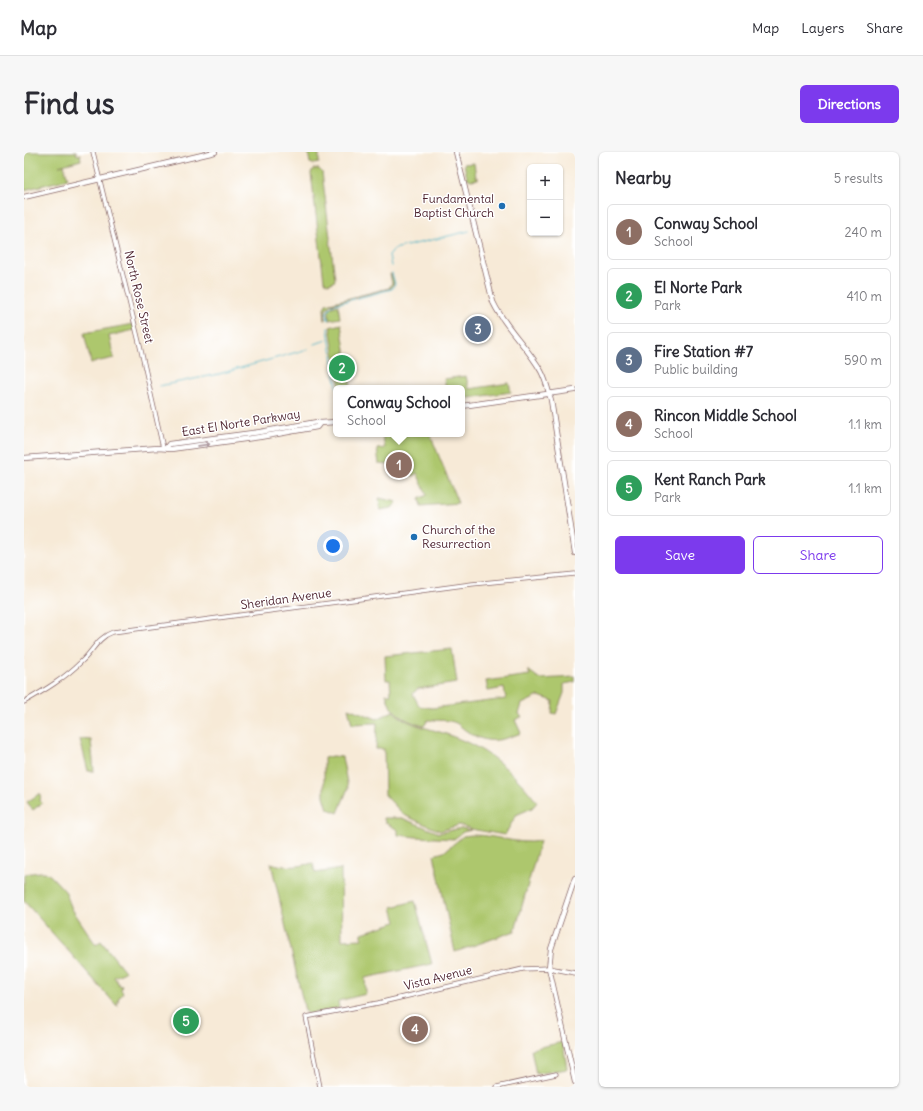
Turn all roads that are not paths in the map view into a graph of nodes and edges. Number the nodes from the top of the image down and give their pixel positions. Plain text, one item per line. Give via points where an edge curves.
1 (93, 152) edge
2 (216, 152) edge
3 (456, 152) edge
4 (100, 180) junction
5 (24, 197) edge
6 (575, 390) edge
7 (549, 394) junction
8 (465, 406) edge
9 (333, 422) edge
10 (164, 448) junction
11 (24, 458) edge
12 (575, 554) edge
13 (575, 574) edge
14 (24, 702) edge
15 (575, 878) edge
16 (549, 968) junction
17 (575, 973) edge
18 (556, 1074) dead end
19 (575, 1082) edge
20 (320, 1087) edge
21 (497, 1087) edge

1 - 4 street, North Rose Street
2 - 4 main road
3 - 7 main road via 493,302 503,321 537,365
4 - 5 main road
4 - 10 street, North Rose Street
6 - 7 main road
7 - 8 main road
7 - 12 main road
9 - 10 main road, East El Norte Parkway via 260,437 170,450
10 - 11 main road, East El Norte Parkway
13 - 14 street, Sheridan Avenue via 477,584 113,632 102,638 79,664
15 - 16 main road via 551,949
16 - 17 street, Vista Avenue
16 - 19 main road
16 - 20 street, Vista Avenue via 523,969 306,1017
18 - 21 street

